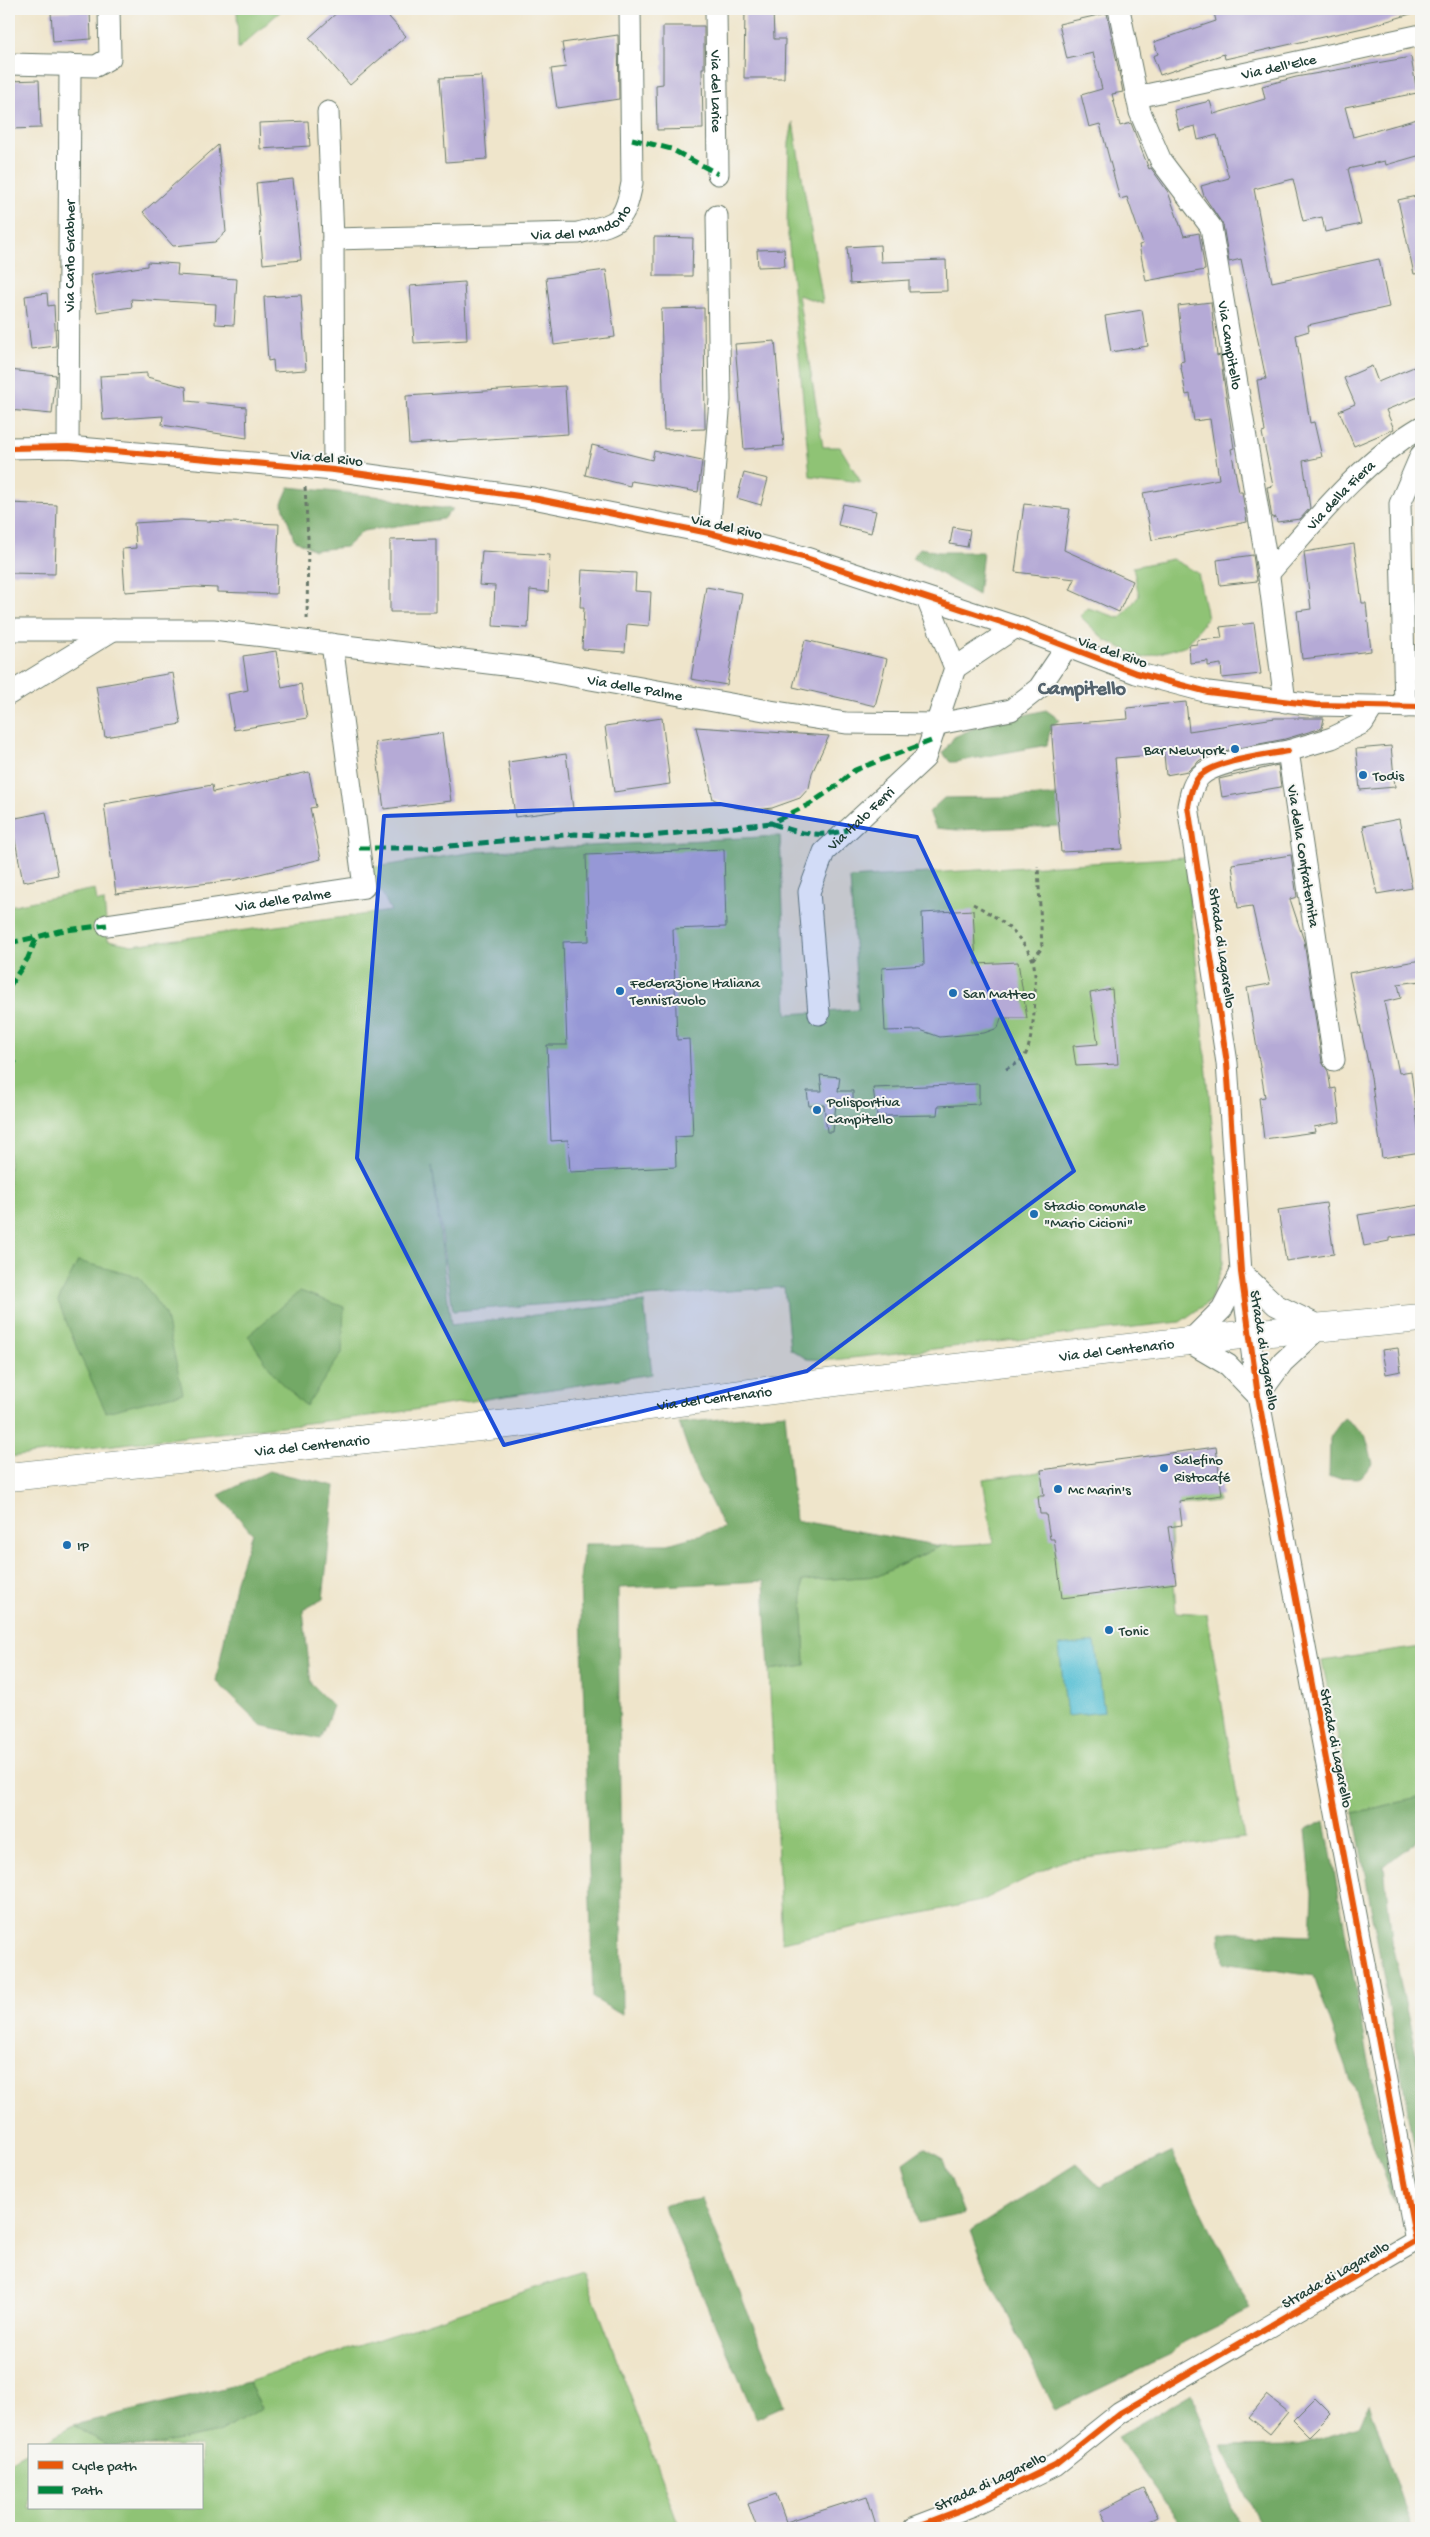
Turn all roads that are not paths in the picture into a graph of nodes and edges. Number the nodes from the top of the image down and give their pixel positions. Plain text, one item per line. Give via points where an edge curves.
1 (109, 9) edge
2 (630, 9) edge
3 (716, 9) edge
4 (1119, 9) edge
5 (1421, 35) edge
6 (9, 64) edge
7 (70, 65) junction
8 (1137, 97) junction
9 (328, 112) dead end
10 (718, 174) dead end
11 (717, 216) dead end
12 (332, 239) junction
13 (1421, 427) edge
14 (9, 441) edge
15 (68, 447) junction
16 (9, 448) edge
17 (32, 448) junction
18 (1421, 455) edge
19 (334, 470) junction
20 (709, 533) junction
21 (1269, 573) junction
22 (927, 599) junction
23 (1016, 628) junction
24 (9, 630) edge
25 (113, 630) junction
26 (332, 644) junction
27 (1066, 648) junction
28 (955, 668) junction
29 (9, 694) edge
30 (1285, 702) junction
31 (1373, 707) junction
32 (1413, 707) edge
33 (938, 724) junction
34 (1288, 751) junction
35 (107, 926) dead end
36 (819, 1014) dead end
37 (1334, 1060) dead end
38 (1241, 1272) junction
39 (1421, 1318) edge
40 (1321, 1327) junction
41 (1249, 1334) junction
42 (1189, 1342) junction
43 (1258, 1396) junction
44 (9, 1477) edge
45 (913, 2528) edge

1 - 7 street via 110,58 96,66
2 - 12 street, Via del Mandorlo via 632,182 628,209 614,224 578,233
3 - 10 street, Via del Larice
4 - 8 street, Via Campitello
5 - 8 street, Via dell'Elce
6 - 7 street
7 - 15 street, Via Carlo Grabher
8 - 21 street, Via Campitello via 1161,161 1211,227
9 - 12 street
11 - 20 street, Via del Rivo via 720,400
12 - 19 street
13 - 21 street, Via della Fiera via 1394,443 1342,492
14 - 17 street
15 - 17 street, Via del Rivo
15 - 19 street, Via del Rivo
16 - 17 street, Via del Rivo
18 - 32 street via 1400,504
19 - 20 street, Via del Rivo via 533,498
20 - 22 street, Via del Rivo via 803,557
21 - 30 street, Via Campitello
22 - 23 street, Via del Rivo
22 - 28 street
23 - 27 street, Via del Rivo
23 - 28 street
24 - 25 street, Via delle Palme
25 - 26 street, Via delle Palme via 213,630
25 - 29 street
26 - 33 street, Via delle Palme via 529,668 846,722
26 - 35 street, Via delle Palme via 364,887
27 - 30 street, Via del Rivo via 1136,673 1208,692
27 - 33 street, Via delle Palme via 1039,688 1011,710
28 - 33 street
30 - 31 street, Via del Rivo
31 - 32 street, Via del Rivo
31 - 34 street via 1363,723 1332,738
33 - 36 street, Via Italo Ferri via 925,758 824,852 809,892
34 - 37 street, Via della Confraternita
34 - 38 street, Strada di Lagarello via 1213,767 1200,777 1188,806 1227,1063
38 - 40 street, Strada di Lagarello via 1276,1305
38 - 41 street, Strada di Lagarello
38 - 42 street, Strada di Lagarello via 1222,1309
39 - 40 street, Via del Centenario
40 - 41 street, Via del Centenario
40 - 43 street, Strada di Lagarello via 1283,1362
41 - 42 street, Via del Centenario
41 - 43 street, Strada di Lagarello
42 - 43 street, Strada di Lagarello via 1228,1365
42 - 44 street, Via del Centenario via 851,1380 517,1423
43 - 45 street, Strada di Lagarello via 1416,2241 1120,2413 1055,2465 971,2506

